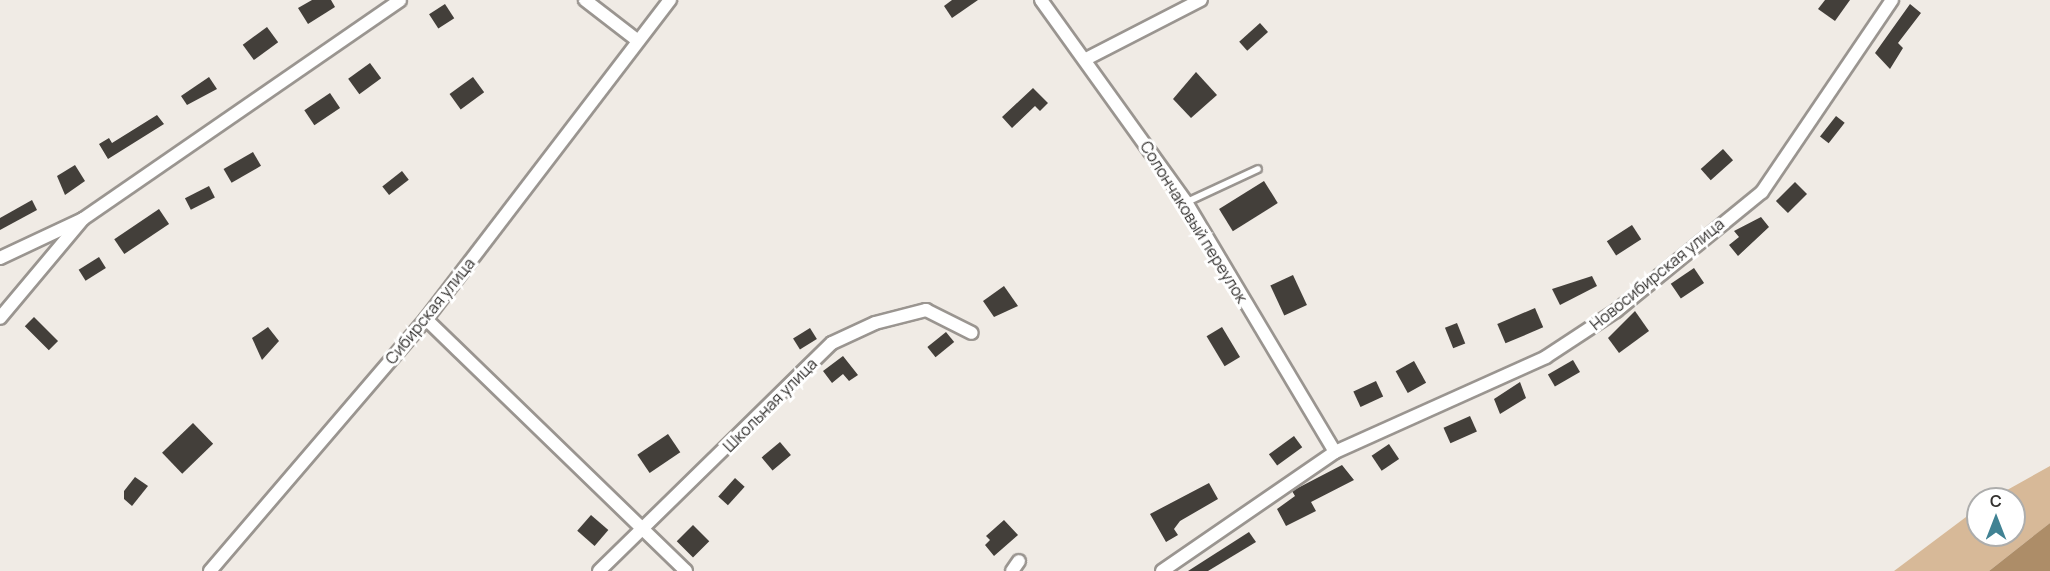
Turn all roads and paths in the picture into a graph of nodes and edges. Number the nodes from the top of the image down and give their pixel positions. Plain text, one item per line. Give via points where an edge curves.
1 (399, 0) edge
2 (585, 0) edge
3 (670, 0) edge
4 (1041, 0) edge
5 (1200, 0) edge
6 (1892, 0) edge
7 (637, 40) junction
8 (1086, 59) junction
9 (1258, 169) dead end
10 (1186, 202) junction
11 (83, 219) junction
12 (0, 258) edge
13 (0, 318) edge
14 (426, 319) junction
15 (972, 333) dead end
16 (1335, 452) junction
17 (642, 524) junction
18 (210, 571) edge
19 (599, 571) edge
20 (686, 571) edge
21 (1162, 571) edge

1 - 11 street
2 - 7 street
3 - 7 street, Сибирская улица
4 - 8 street, Солончаковый переулок
5 - 8 street
6 - 16 street, Новосибирская улица via 1796,150 1762,192 1616,311 1546,357
7 - 14 street, Сибирская улица
8 - 10 street, Солончаковый переулок
9 - 10 lane
10 - 16 street, Солончаковый переулок
11 - 12 street
11 - 13 street
14 - 17 street
14 - 18 street, Сибирская улица
15 - 17 street, Школьная улица via 926,310 875,323 832,343 759,421
16 - 21 street, Новосибирская улица
17 - 19 street, Школьная улица
17 - 20 street

